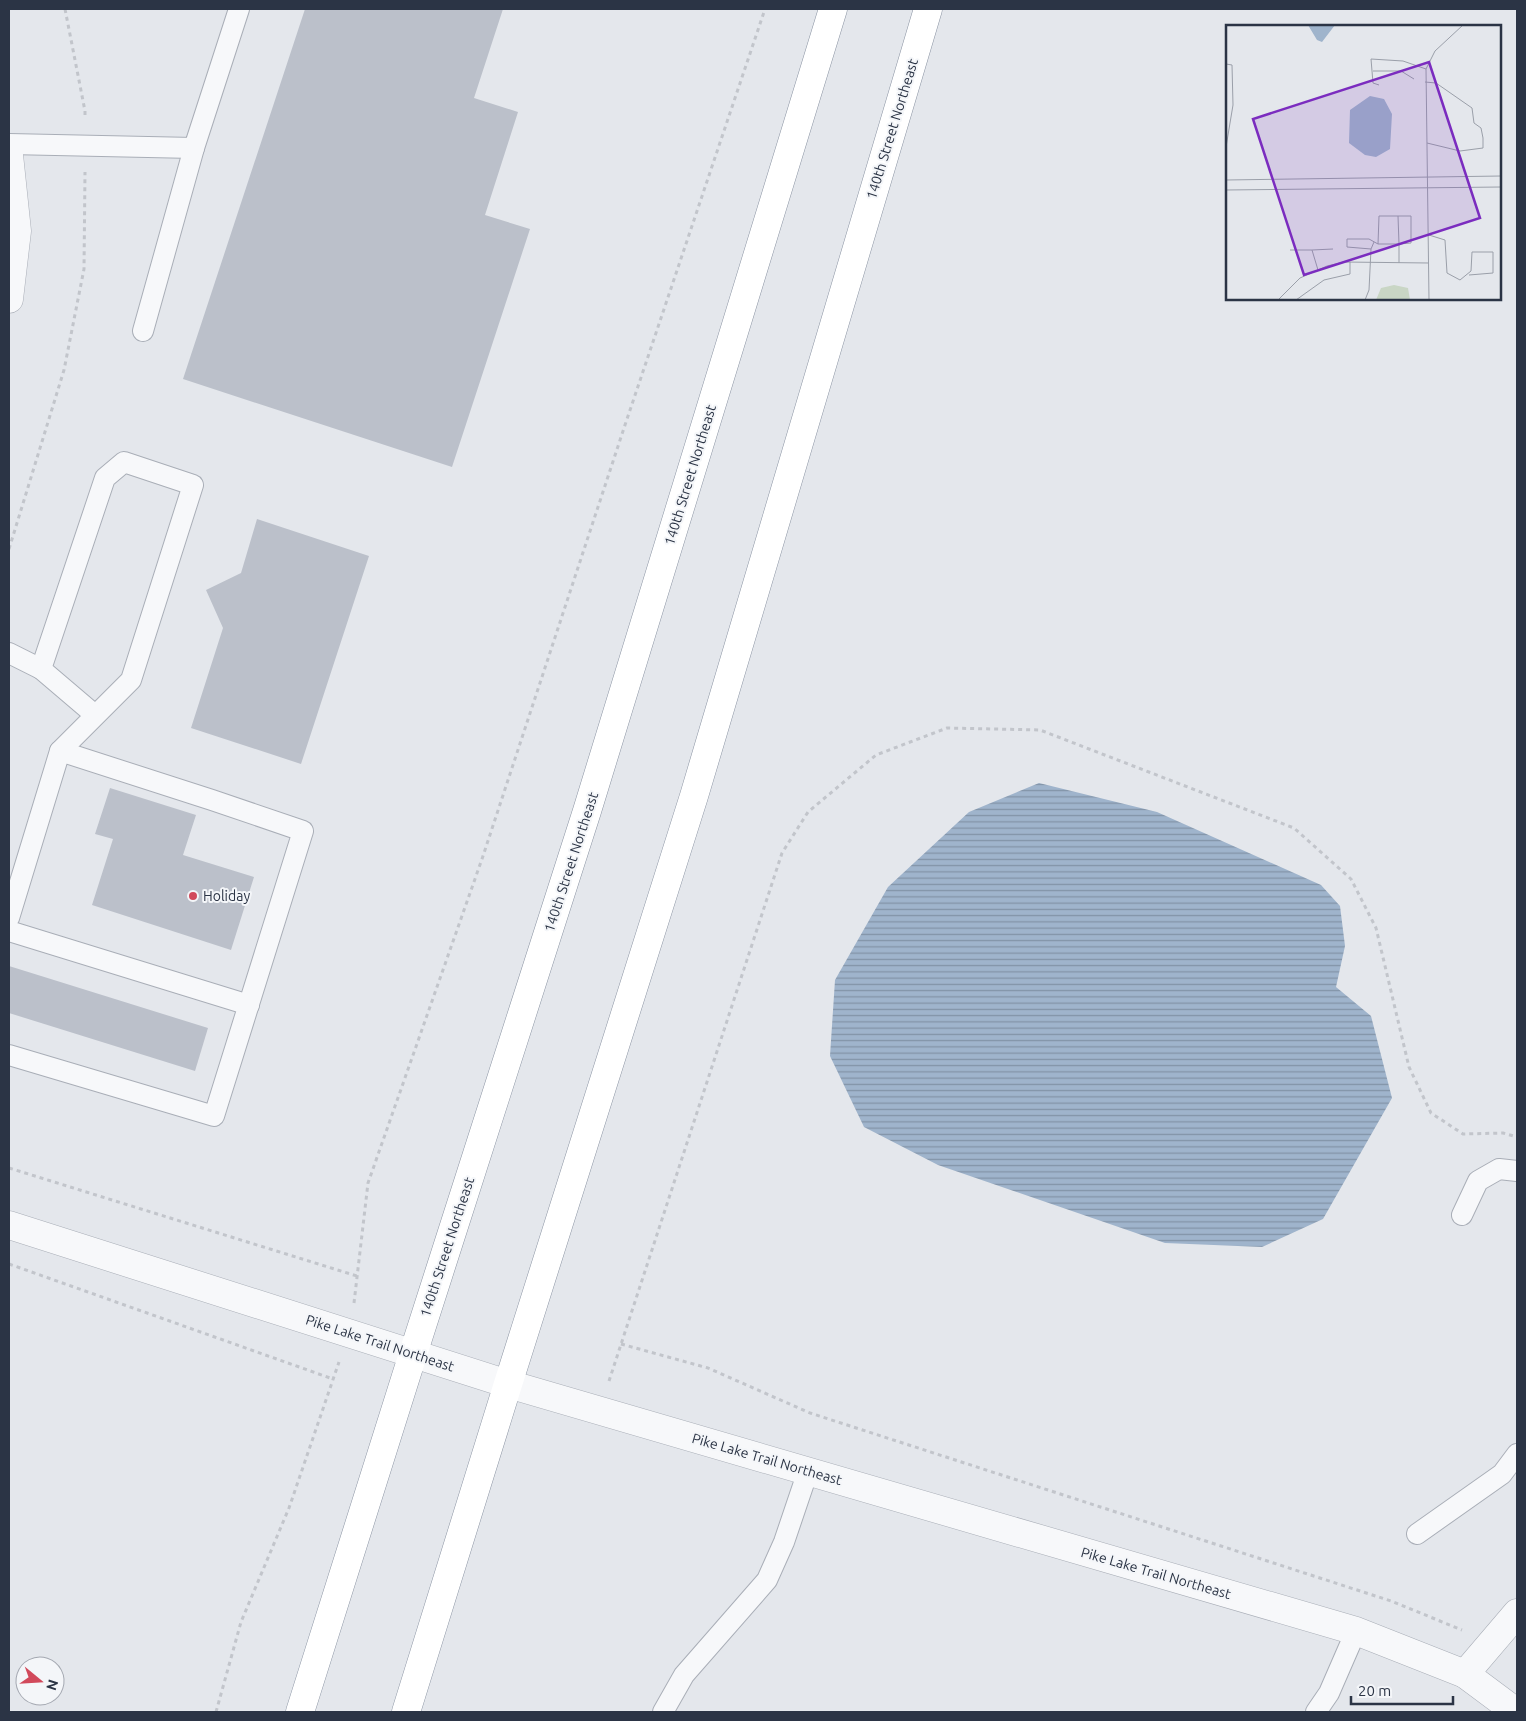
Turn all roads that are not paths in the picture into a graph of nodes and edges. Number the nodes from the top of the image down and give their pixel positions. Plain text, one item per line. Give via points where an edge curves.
1 (239, 9) edge
2 (833, 9) edge
3 (928, 9) edge
4 (9, 144) edge
5 (194, 148) junction
6 (9, 155) edge
7 (9, 299) edge
8 (143, 331) dead end
9 (9, 653) edge
10 (41, 669) junction
11 (95, 715) junction
12 (60, 751) junction
13 (9, 918) edge
14 (9, 931) edge
15 (249, 1005) junction
16 (9, 1055) edge
17 (1517, 1171) edge
18 (1462, 1214) dead end
19 (9, 1225) edge
20 (413, 1354) junction
21 (508, 1384) junction
22 (1517, 1454) edge
23 (808, 1471) junction
24 (1417, 1534) dead end
25 (1517, 1613) edge
26 (1356, 1631) junction
27 (1465, 1674) junction
28 (300, 1712) edge
29 (406, 1712) edge
30 (663, 1712) edge
31 (1316, 1712) edge
32 (1516, 1712) edge

1 - 5 lane
2 - 20 highway, 140th Street Northeast via 574,853
3 - 21 highway, 140th Street Northeast via 694,796
4 - 5 lane
5 - 8 lane
6 - 7 street via 17,231
9 - 10 lane
10 - 11 lane
10 - 11 lane via 105,478 124,462 193,485 131,680
11 - 12 lane
12 - 13 lane
12 - 15 lane via 303,831
14 - 15 lane
15 - 16 lane via 214,1116
17 - 18 lane via 1499,1169 1478,1181
19 - 20 street, Pike Lake Trail Northeast
20 - 21 street, Pike Lake Trail Northeast
20 - 28 highway, 140th Street Northeast
21 - 23 street, Pike Lake Trail Northeast
21 - 29 highway, 140th Street Northeast
22 - 24 lane via 1502,1474
23 - 26 street, Pike Lake Trail Northeast
23 - 30 lane via 784,1542 767,1580 684,1675
25 - 27 street
26 - 27 street, Pike Lake Trail Northeast
26 - 31 lane via 1329,1693
27 - 32 street, Pike Lake Trail Northeast

